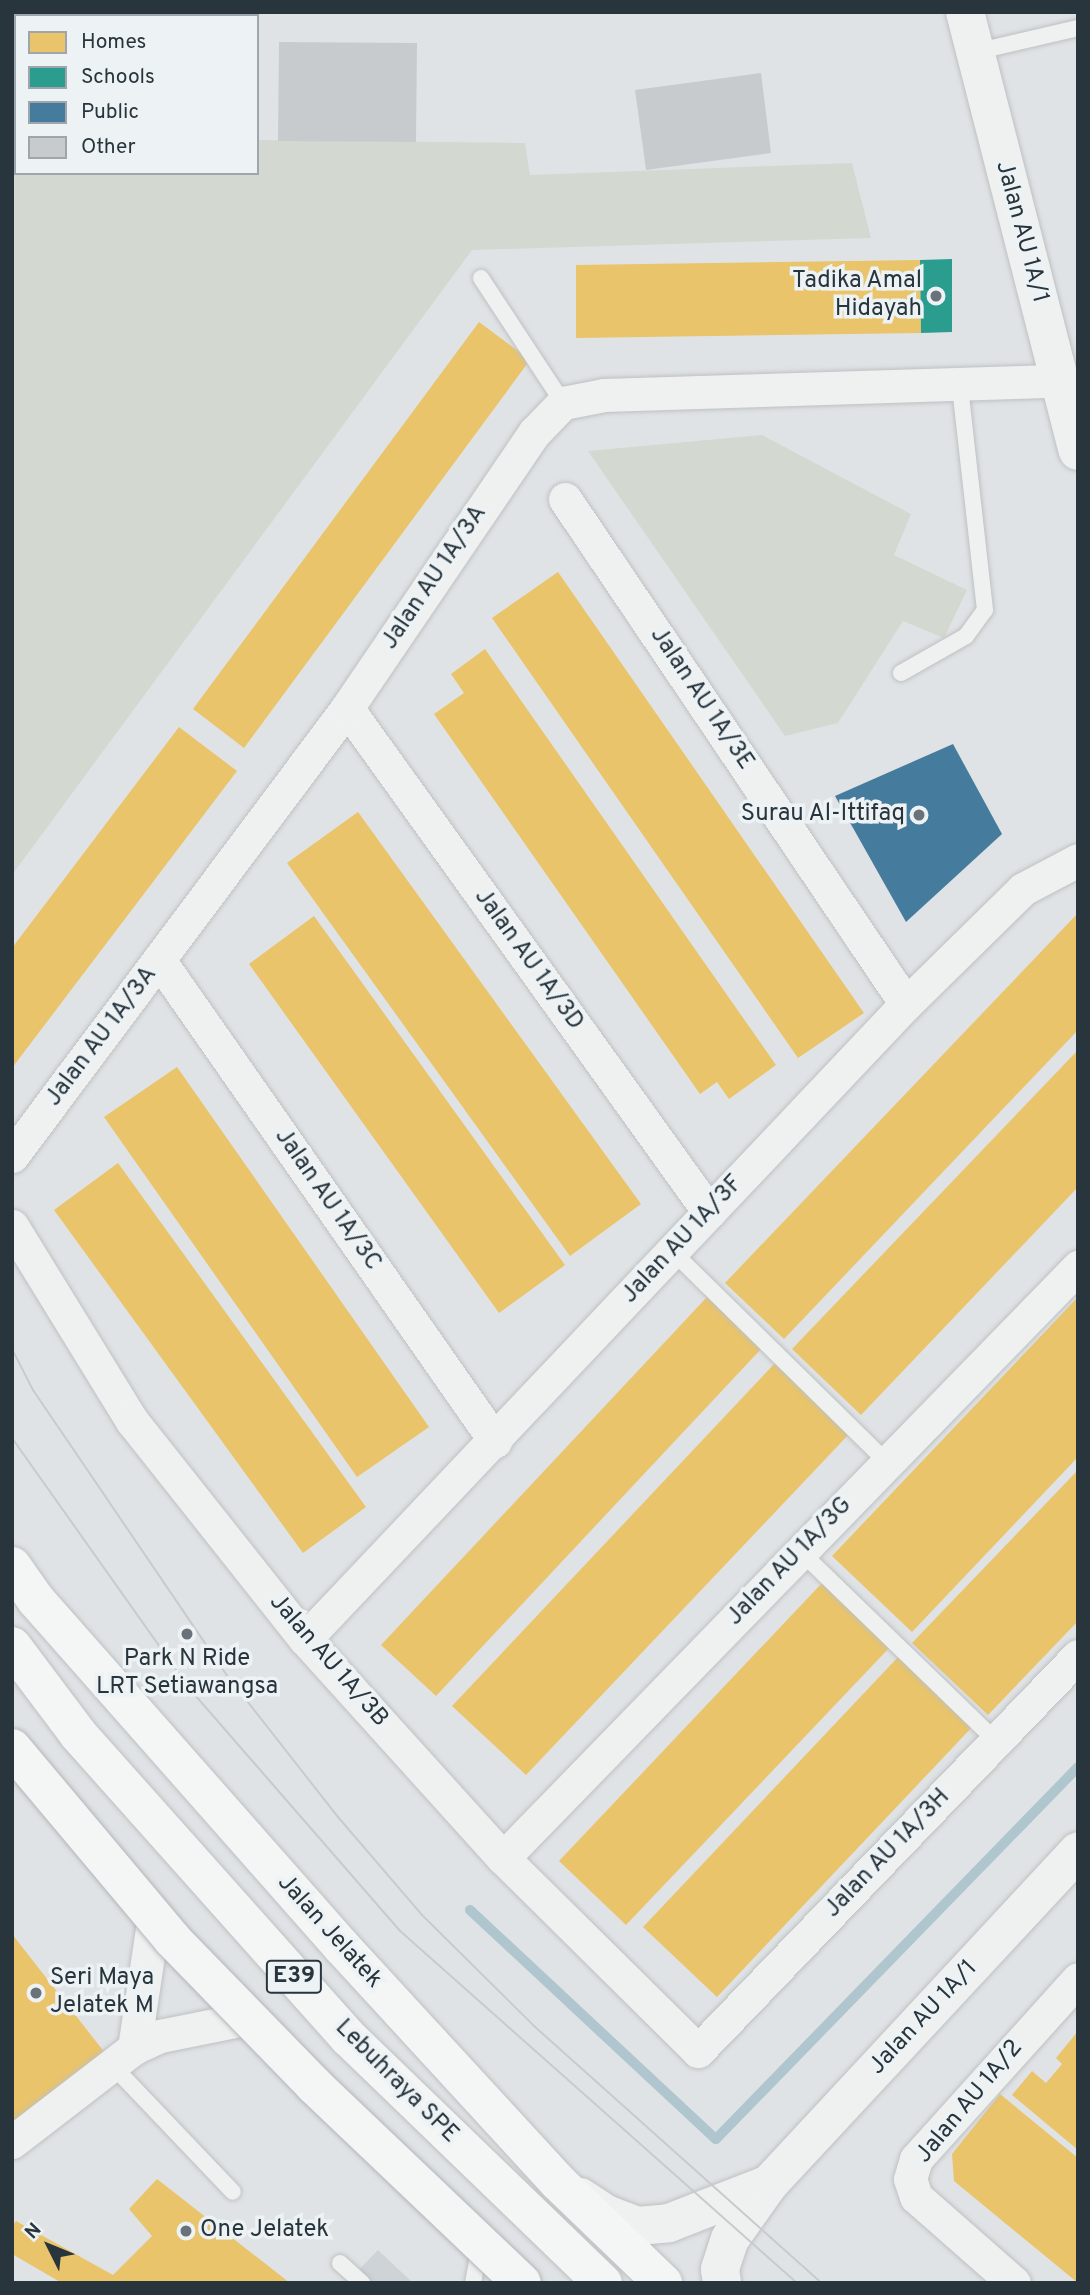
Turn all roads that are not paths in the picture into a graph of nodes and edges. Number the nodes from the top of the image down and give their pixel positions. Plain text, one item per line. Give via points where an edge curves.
1 (965, 12) edge
2 (1078, 28) edge
3 (973, 52) junction
4 (481, 278) dead end
5 (1061, 381) junction
6 (960, 386) junction
7 (564, 403) junction
8 (1078, 451) edge
9 (565, 499) dead end
10 (901, 673) dead end
11 (347, 708) junction
12 (1078, 860) edge
13 (159, 960) junction
14 (906, 1004) junction
15 (12, 1156) edge
16 (709, 1212) junction
17 (12, 1226) edge
18 (673, 1252) junction
19 (1078, 1267) edge
20 (495, 1441) junction
21 (887, 1462) junction
22 (800, 1550) junction
23 (12, 1566) edge
24 (305, 1639) junction
25 (12, 1647) edge
26 (1078, 1656) edge
27 (996, 1741) junction
28 (12, 1747) edge
29 (1078, 1851) edge
30 (503, 1858) junction
31 (153, 1923) junction
32 (1075, 1987) edge
33 (239, 2020) junction
34 (698, 2051) joint
35 (123, 2057) junction
36 (12, 2142) edge
37 (558, 2182) junction
38 (769, 2184) junction
39 (233, 2192) dead end
40 (340, 2263) dead end
41 (476, 2267) edge
42 (362, 2283) edge
43 (512, 2283) edge
44 (522, 2283) edge
45 (603, 2283) edge
46 (663, 2283) edge
47 (722, 2283) edge
48 (1014, 2283) edge

1 - 3 street, Jalan AU 1A/1
2 - 3 lane
3 - 5 street, Jalan AU 1A/1
4 - 7 lane
5 - 6 street
5 - 8 street, Jalan AU 1A/1
6 - 7 street via 604,395
6 - 10 lane via 985,610 966,636
7 - 11 street, Jalan AU 1A/3A via 534,433
9 - 14 street, Jalan AU 1A/3E
11 - 13 street, Jalan AU 1A/3A
11 - 16 street, Jalan AU 1A/3D
12 - 14 street, Jalan AU 1A/3F via 1023,889
13 - 15 street, Jalan AU 1A/3A
13 - 20 street, Jalan AU 1A/3C
14 - 16 street, Jalan AU 1A/3F
16 - 18 street, Jalan AU 1A/3F
17 - 24 street, Jalan AU 1A/3B via 132,1421
18 - 20 street, Jalan AU 1A/3F
18 - 21 lane
19 - 21 street, Jalan AU 1A/3G
20 - 24 street, Jalan AU 1A/3F
21 - 22 street, Jalan AU 1A/3G
22 - 27 lane
22 - 30 street, Jalan AU 1A/3G
23 - 37 main road, Jalan Jelatek via 36,1600 333,1937
24 - 30 street, Jalan AU 1A/3B
25 - 45 main road, Lebuhraya SPE / E39 via 78,1734 349,2038
26 - 27 street, Jalan AU 1A/3H
27 - 34 street, Jalan AU 1A/3H
28 - 31 main road
28 - 44 main road, E39, bridge via 172,1939 314,2085
29 - 38 street, Jalan AU 1A/1
30 - 34 street, Jalan AU 1A/3B
31 - 33 main road
31 - 35 street
32 - 48 street, Jalan AU 1A/2 via 916,2159 910,2179 916,2197
33 - 35 street via 173,2033
33 - 41 main road
35 - 36 street
35 - 39 lane
37 - 38 street, Jalan AU 1A/1 via 606,2214 638,2226 669,2223
37 - 46 main road, Jalan Jelatek
38 - 47 street, Jalan AU 1A/1 via 730,2239 720,2269
40 - 42 lane
41 - 43 main road

